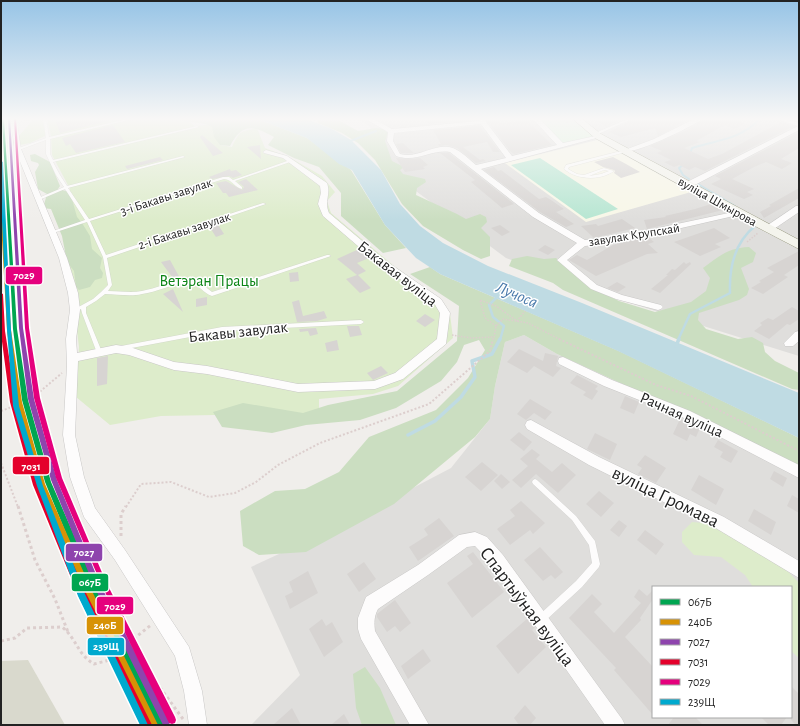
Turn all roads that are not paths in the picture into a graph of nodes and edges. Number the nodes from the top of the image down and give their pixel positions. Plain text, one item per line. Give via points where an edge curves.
1 (20, 152) edge
2 (48, 152) edge
3 (91, 152) edge
4 (266, 152) dead end
5 (396, 152) edge
6 (434, 152) edge
7 (453, 152) edge
8 (505, 152) edge
9 (538, 152) edge
10 (622, 152) edge
11 (627, 152) edge
12 (751, 152) edge
13 (183, 157) dead end
14 (510, 159) junction
15 (52, 161) junction
16 (291, 161) junction
17 (475, 168) junction
18 (584, 176) junction
19 (233, 181) junction
20 (688, 185) junction
21 (66, 187) junction
22 (241, 188) dead end
23 (38, 199) junction
24 (264, 204) dead end
25 (799, 208) edge
26 (738, 213) junction
27 (88, 221) junction
28 (765, 229) junction
29 (52, 232) junction
30 (583, 243) junction
31 (799, 245) edge
32 (105, 256) junction
33 (329, 256) dead end
34 (105, 292) junction
35 (658, 307) dead end
36 (79, 308) junction
37 (361, 322) dead end
38 (799, 335) edge
39 (789, 343) dead end
40 (116, 349) junction
41 (99, 352) junction
42 (563, 360) dead end
43 (73, 362) junction
44 (531, 425) dead end
45 (799, 472) edge
46 (535, 482) dead end
47 (799, 570) edge
48 (541, 620) junction
49 (198, 725) edge
50 (420, 725) edge
51 (616, 725) edge

1 - 23 street
2 - 15 lane
3 - 15 lane
4 - 16 street, Бакавая вуліца via 284,156
5 - 6 street, завулак Крупскай via 407,157
7 - 17 street, завулак Крупскай
8 - 14 street
9 - 14 street
10 - 18 lane via 567,166 566,169 570,173
11 - 20 street, вуліца Шмырова
12 - 20 street
13 - 21 lane
14 - 17 street
15 - 21 lane
16 - 19 lane
16 - 40 street, Бакавая вуліца via 324,185 325,193 321,201 326,214 383,263 438,301 445,313 442,341 399,376 375,385 298,388 174,366 130,351
17 - 30 street, завулак Крупскай via 536,214
18 - 18 lane via 604,168 612,171 594,176
19 - 22 lane, 3-і Бакавы завулак
19 - 27 lane, 3-і Бакавы завулак via 224,178
20 - 26 street, вуліца Шмырова
21 - 23 lane
21 - 27 lane
23 - 29 street
24 - 32 lane, 2-і Бакавы завулак
25 - 28 street
26 - 28 street, вуліца Шмырова
26 - 30 street, завулак Крупскай via 616,240
27 - 29 lane, 3-і Бакавы завулак
27 - 32 lane
28 - 31 street, вуліца Шмырова
29 - 36 street
30 - 35 street via 561,260 594,287 619,298
32 - 34 lane via 110,285
33 - 34 lane via 212,294 199,284 181,282 141,293
34 - 36 lane
36 - 41 lane via 84,313
36 - 43 street via 71,339
37 - 40 lane, Бакавы завулак via 222,330
38 - 39 street
40 - 41 street
41 - 43 street
42 - 45 street, Рачная вуліца via 608,383 686,414
43 - 49 street via 69,435 76,477 89,512 162,617 183,653 193,691
44 - 47 street, вуліца Громава via 594,461 719,522
46 - 48 lane via 574,518 592,544 596,564
48 - 50 street, Спартыўная вуліца via 498,560 482,542 475,539 464,540 372,604 367,612 366,633
48 - 51 street, Спартыўная вуліца

